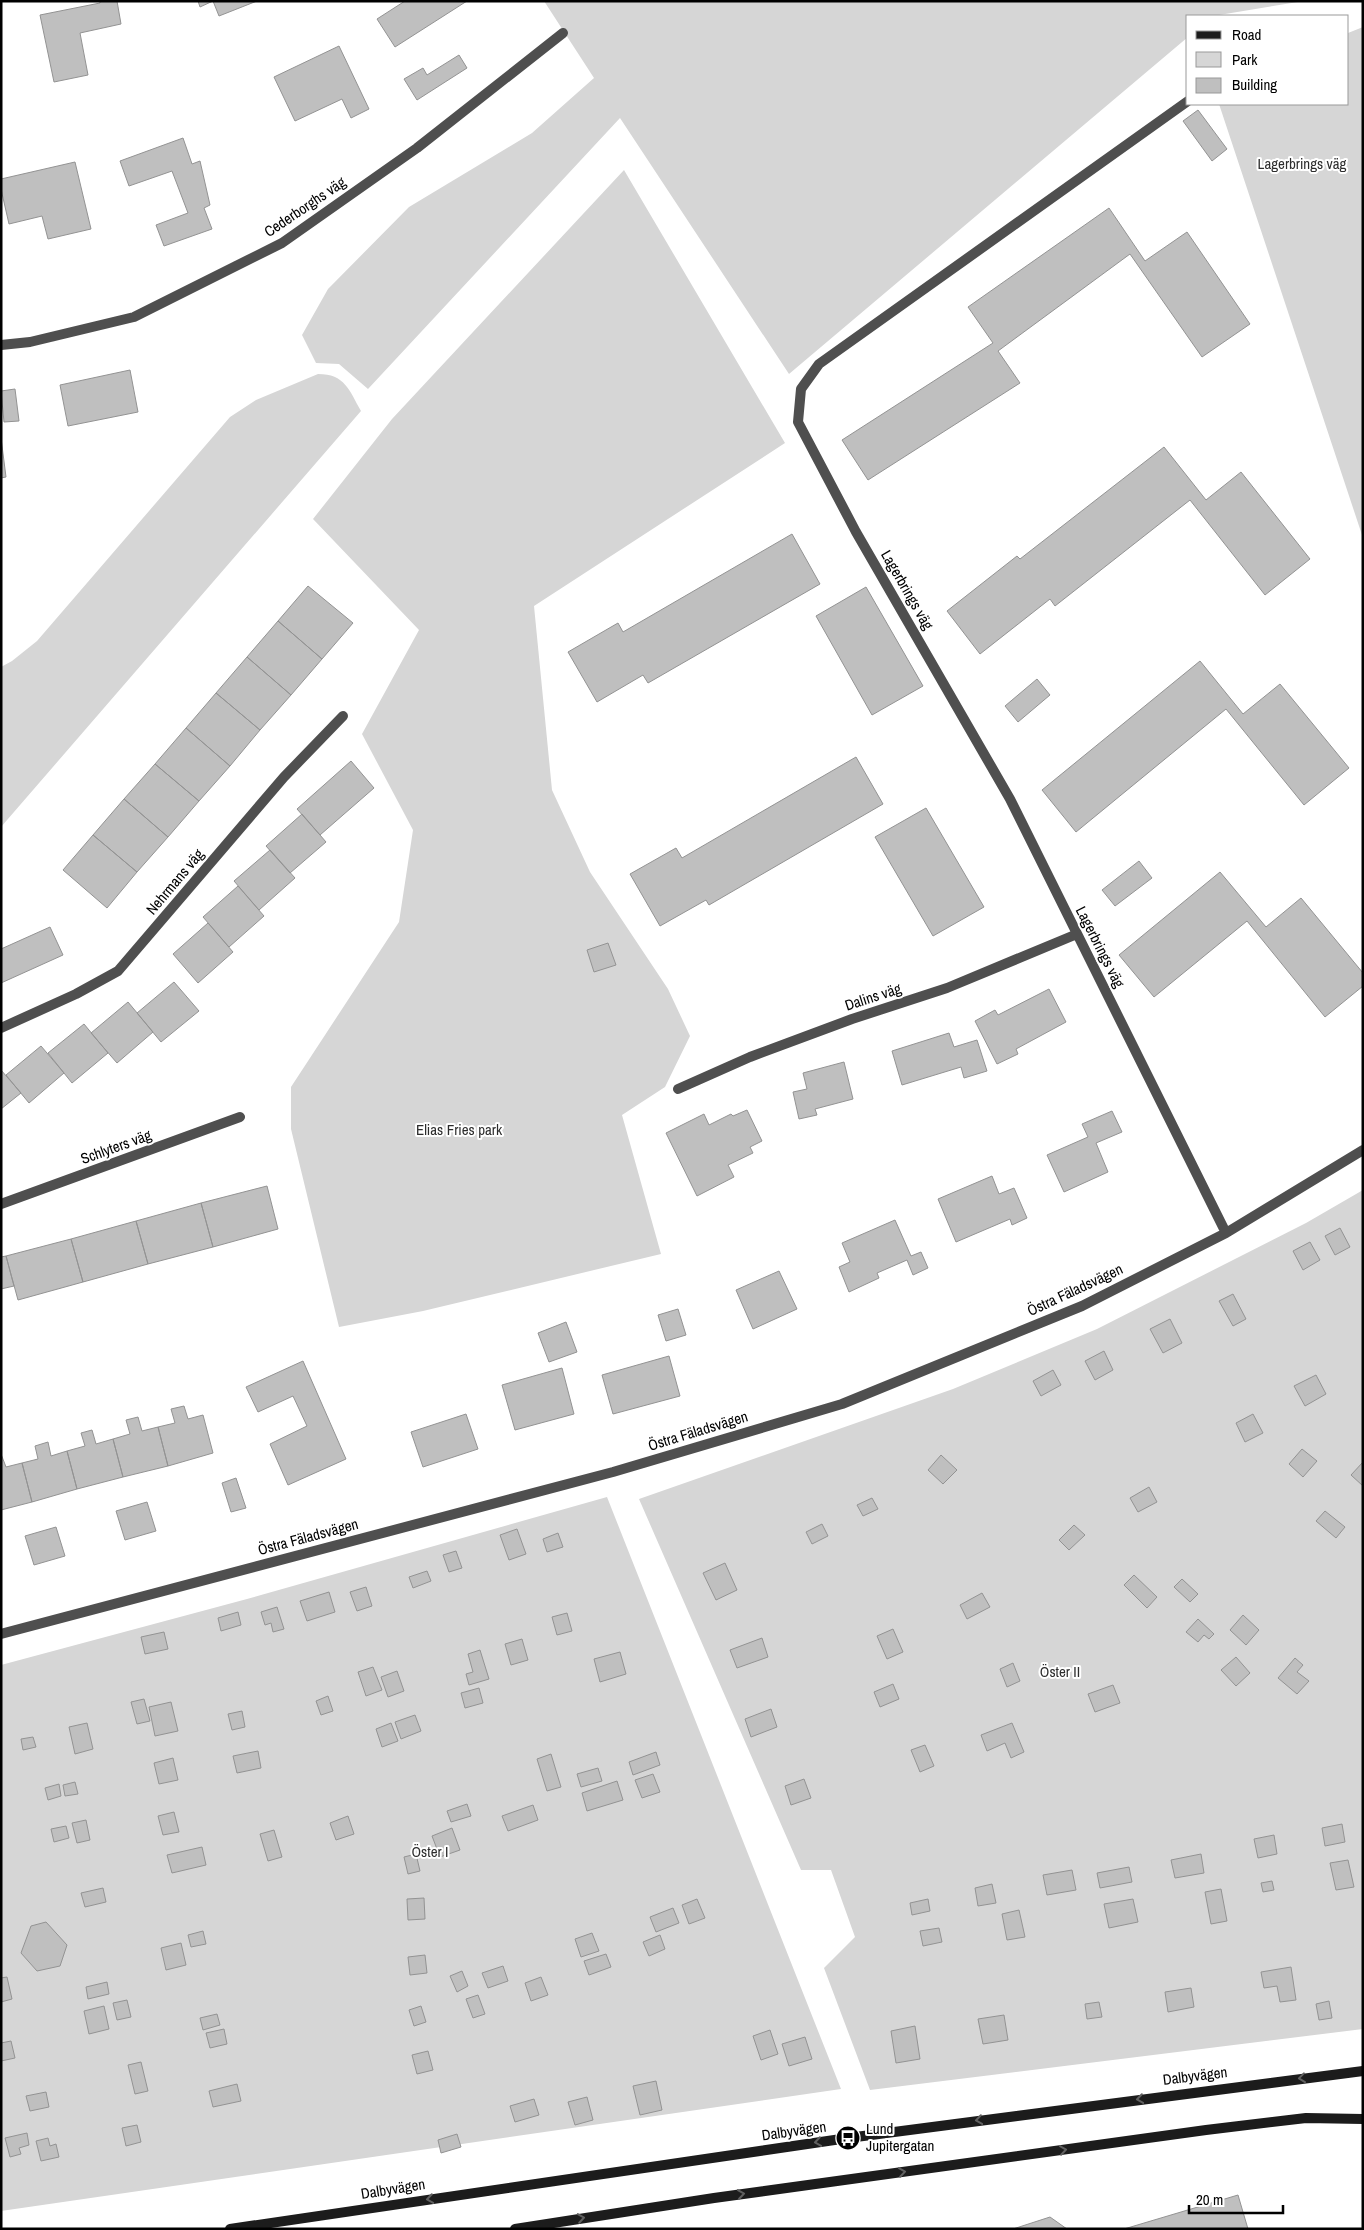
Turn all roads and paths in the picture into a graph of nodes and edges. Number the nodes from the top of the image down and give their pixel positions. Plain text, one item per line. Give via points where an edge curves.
1 (563, 33) dead end
2 (1186, 102) edge
3 (1, 345) edge
4 (343, 716) dead end
5 (1077, 934) junction
6 (1, 1028) edge
7 (678, 1089) dead end
8 (240, 1117) dead end
9 (1363, 1150) edge
10 (1, 1204) edge
11 (1226, 1233) junction
12 (1, 1634) edge
13 (1363, 2071) edge
14 (1363, 2119) edge
15 (230, 2229) edge
16 (515, 2229) edge

1 - 3 street, Cederborghs väg via 417,148 282,243 134,317 30,342
2 - 5 street, Lagerbrings väg via 819,364 801,389 798,422 804,434 856,532 1010,799
4 - 6 street, Nehrmans väg via 284,777 118,971
5 - 7 street, Dalins väg via 947,988 750,1057
5 - 11 street, Lagerbrings väg
8 - 10 street, Schlyters väg
9 - 11 street, Östra Fäladsvägen
11 - 12 street, Östra Fäladsvägen via 1082,1306 842,1404 613,1472
13 -> 15 main road, Dalbyvägen via 808,2144
16 -> 14 main road via 1206,2130 1306,2118

